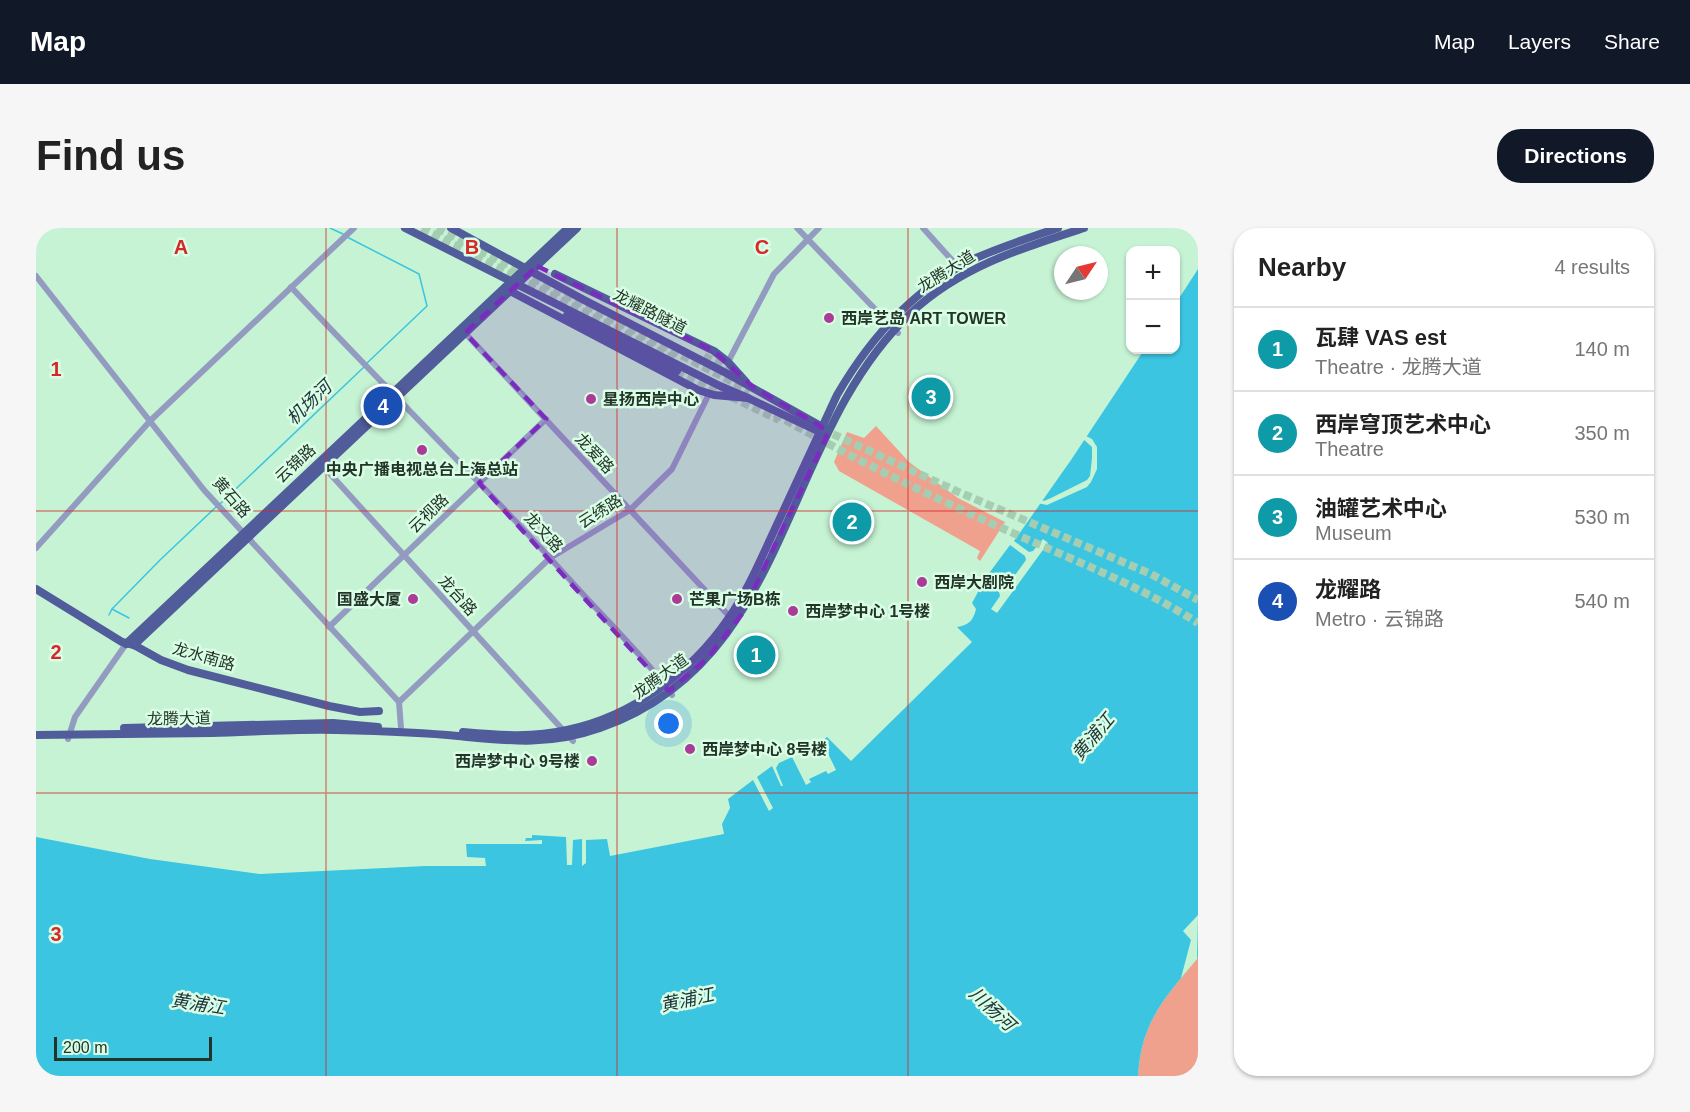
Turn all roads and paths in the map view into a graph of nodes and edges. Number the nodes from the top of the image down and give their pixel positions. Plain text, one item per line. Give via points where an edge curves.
1 (354, 228) edge
2 (405, 228) edge
3 (451, 228) edge
4 (568, 228) edge
5 (577, 228) edge
6 (796, 228) edge
7 (819, 228) edge
8 (923, 228) edge
9 (1084, 228) edge
10 (1052, 231) edge
11 (807, 239) junction
12 (532, 268) junction
13 (959, 268) junction
14 (36, 276) edge
15 (553, 278) junction
16 (513, 285) junction
17 (291, 287) junction
18 (527, 289) junction
19 (525, 298) junction
20 (556, 309) junction
21 (894, 329) junction
22 (465, 333) junction
23 (704, 356) tunnel mouth
24 (728, 362) junction
25 (676, 371) tunnel mouth
26 (709, 394) junction
27 (395, 395) junction
28 (748, 398) junction
29 (768, 398) junction
30 (546, 419) junction
31 (151, 420) junction
32 (826, 433) junction
33 (323, 466) junction
34 (479, 483) junction
35 (630, 510) junction
36 (245, 536) junction
37 (36, 548) edge
38 (404, 555) junction
39 (550, 558) junction
40 (36, 589) edge
41 (730, 617) junction
42 (329, 627) junction
43 (472, 631) junction
44 (130, 644) junction
45 (669, 690) junction
46 (399, 702) junction
47 (379, 711) dead end
48 (402, 731) junction
49 (36, 733) edge
50 (70, 734) junction
51 (569, 736) junction

1 - 17 street
2 - 16 main road
3 - 12 main road
4 - 12 main road, 云锦路
5 - 12 main road, 云锦路
6 - 11 street
7 - 11 street
8 - 13 street
9 - 10 main road, 龙腾大道
10 - 13 main road, 龙腾大道 via 1002,247
10 - 21 main road, 龙腾大道 via 958,278
11 - 21 street
11 - 24 street via 774,274
12 - 15 main road
12 - 16 main road, 云锦路
13 - 21 main road, 龙腾大道 via 921,294
14 - 31 street, 黄石路
15 - 23 main road, 龙耀路隧道
15 - 24 main road via 682,335
15 - 29 main road via 584,300
16 - 18 main road
16 - 19 main road
16 - 22 main road, 云锦路
16 - 27 main road, 云锦路
17 - 27 street, 龙文路
17 - 31 street
18 - 20 main road
18 - 28 main road
19 - 20 main road
19 - 26 main road
20 - 25 main road
21 - 32 main road, 龙腾大道 via 861,371
22 - 27 main road, 云锦路
22 - 30 street, 龙爱路
24 - 29 main road
26 - 28 main road
26 - 35 street, 云绣路 via 672,469
27 - 33 main road, 云锦路
27 - 34 street, 龙文路
27 - 36 main road, 云锦路
28 - 32 main road
29 - 32 main road
30 - 34 street, 云视路
30 - 35 street, 龙爱路
31 - 36 street, 黄石路
31 - 37 street
32 - 41 main road, 龙腾大道
32 - 45 main road, 龙腾大道 via 742,614 706,660
33 - 36 main road, 云锦路
33 - 38 street, 龙台路
34 - 38 street, 云视路
34 - 39 street, 龙文路
35 - 39 street, 云绣路
35 - 41 street, 龙爱路
36 - 42 street, 黄石路
36 - 44 main road, 云锦路
38 - 42 street, 云视路
38 - 43 street, 龙台路
39 - 43 street, 云绣路
39 - 45 street, 龙文路
40 - 44 main road, 龙水南路
41 - 45 main road, 龙腾大道
42 - 46 street, 黄石路
43 - 46 street, 云绣路
43 - 51 street, 龙台路
44 - 47 main road, 龙水南路 via 188,670 329,706
44 - 50 street, 云锦路 via 75,717
45 - 51 main road, 龙腾大道 via 579,727
46 - 48 street
48 - 50 main road, 龙腾大道 via 333,723
48 - 51 main road, 龙腾大道
49 - 50 main road, 龙腾大道

